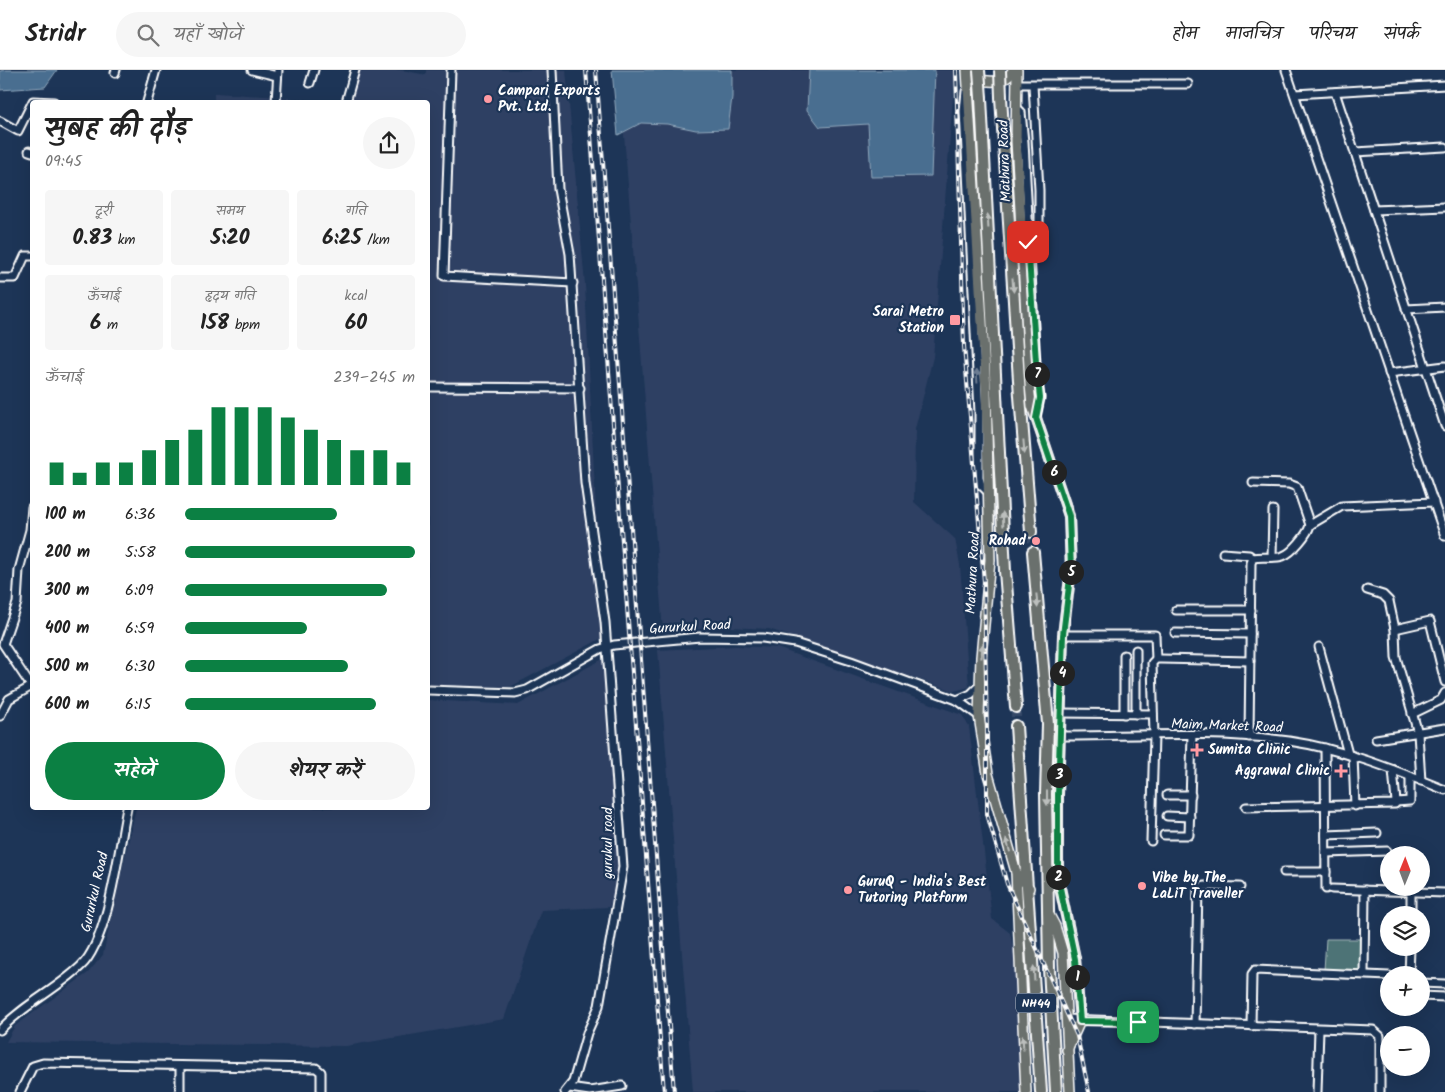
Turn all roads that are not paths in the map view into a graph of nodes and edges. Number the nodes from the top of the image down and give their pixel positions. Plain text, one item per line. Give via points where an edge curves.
1 (156, 70) edge
2 (252, 70) edge
3 (314, 70) edge
4 (355, 70) edge
5 (451, 70) edge
6 (552, 70) edge
7 (968, 70) edge
8 (979, 70) edge
9 (1000, 70) edge
10 (1015, 70) edge
11 (1286, 70) edge
12 (278, 73) edge
13 (310, 83) dead end
14 (1017, 84) junction
15 (1188, 84) dead end
16 (1033, 85) junction
17 (1445, 85) edge
18 (1335, 92) junction
19 (1295, 94) junction
20 (148, 100) edge
21 (276, 100) edge
22 (347, 100) edge
23 (30, 107) edge
24 (1016, 108) junction
25 (0, 121) edge
26 (1445, 147) edge
27 (1355, 152) junction
28 (1445, 207) edge
29 (1374, 210) junction
30 (1029, 249) junction
31 (30, 256) edge
32 (0, 278) edge
33 (573, 283) junction
34 (1445, 307) edge
35 (1406, 309) junction
36 (1032, 362) junction
37 (1445, 366) edge
38 (1426, 367) junction
39 (1389, 373) junction
40 (430, 387) edge
41 (580, 388) junction
42 (1445, 426) edge
43 (1253, 483) dead end
44 (1436, 506) junction
45 (1273, 510) dead end
46 (1445, 516) edge
47 (1310, 525) junction
48 (30, 530) edge
49 (1031, 532) tunnel mouth
50 (1445, 536) edge
51 (1033, 552) tunnel mouth
52 (1223, 553) dead end
53 (1272, 557) junction
54 (1254, 558) junction
55 (1368, 590) dead end
56 (1176, 610) dead end
57 (1251, 610) junction
58 (1395, 629) junction
59 (1175, 633) dead end
60 (1250, 634) junction
61 (1063, 635) junction
62 (607, 646) junction
63 (1319, 647) dead end
64 (1136, 650) dead end
65 (1124, 655) dead end
66 (1156, 659) junction
67 (1250, 660) junction
68 (1445, 682) edge
69 (30, 683) edge
70 (980, 685) junction
71 (30, 687) edge
72 (430, 690) edge
73 (1445, 693) edge
74 (957, 700) junction
75 (1016, 707) tunnel mouth
76 (1060, 713) junction
77 (1124, 714) junction
78 (1136, 714) junction
79 (1153, 714) junction
80 (1412, 714) junction
81 (0, 716) edge
82 (979, 716) junction
83 (1016, 726) tunnel mouth
84 (1445, 728) edge
85 (1418, 733) junction
86 (1060, 736) junction
87 (1154, 736) junction
88 (1192, 736) junction
89 (1249, 737) junction
90 (1376, 739) dead end
91 (1325, 748) junction
92 (1351, 755) junction
93 (1393, 770) junction
94 (1410, 776) junction
95 (1421, 781) junction
96 (1445, 790) edge
97 (1167, 795) dead end
98 (1191, 795) junction
99 (1396, 802) junction
100 (1324, 806) junction
101 (1355, 806) junction
102 (1246, 807) dead end
103 (127, 810) edge
104 (1166, 816) dead end
105 (1190, 817) junction
106 (1377, 833) dead end
107 (1164, 834) dead end
108 (1326, 835) junction
109 (1151, 841) dead end
110 (1380, 851) edge
111 (1326, 853) junction
112 (1016, 872) junction
113 (1284, 872) dead end
114 (1326, 872) junction
115 (1240, 887) dead end
116 (1029, 888) junction
117 (1365, 890) junction
118 (1380, 891) edge
119 (1430, 893) edge
120 (1445, 893) edge
121 (1048, 913) junction
122 (1364, 974) junction
123 (1380, 975) edge
124 (1430, 983) edge
125 (1445, 984) edge
126 (1430, 996) edge
127 (1445, 997) edge
128 (1066, 1019) junction
129 (1080, 1021) junction
130 (1195, 1024) junction
131 (1251, 1026) junction
132 (1319, 1028) junction
133 (0, 1030) edge
134 (1067, 1050) junction
135 (180, 1066) junction
136 (622, 1086) dead end
137 (569, 1090) edge
138 (20, 1092) edge
139 (180, 1092) edge
140 (321, 1092) edge
141 (1026, 1092) edge
142 (1041, 1092) edge
143 (1056, 1092) edge
144 (1070, 1092) edge
145 (1317, 1092) edge
146 (1380, 1092) edge

1 - 20 street
2 - 12 street
3 - 13 street
4 - 22 street
5 - 33 street via 444,276
6 - 33 street, gurukul road via 559,194
7 - 10 main road via 975,79 992,81 1004,80
70 -> 7 main road, Mathura Road via 990,560
75 -> 8 highway, Mathura Road, bridge via 1005,571
9 -> 49 highway, Mathura Road, bridge
10 - 14 main road, Mathura Road
11 - 19 street
12 - 21 street
14 - 16 street
14 - 24 main road, Mathura Road
15 - 16 street
16 - 30 street via 1039,248
17 - 18 street
18 - 19 street
18 - 27 street
19 - 39 street
23 - 25 street via 18,131
24 - 30 street via 1021,112
24 - 36 main road, Mathura Road
26 - 27 street
27 - 29 street
28 - 29 street
29 - 35 street
30 - 36 street
31 - 32 street via 26,256 15,278
33 - 41 street, gurukul road
34 - 35 street
35 - 38 street
36 - 61 main road, Mathura Road via 1032,406 1069,516 1071,569
37 - 38 street
38 - 39 street
38 - 42 street
39 - 44 street
40 - 41 street
41 - 62 street, gurukul road via 585,483
43 - 47 street via 1297,487
44 - 46 street
44 - 47 street via 1342,506
44 - 50 street
45 - 53 street
47 - 53 street via 1288,553
48 - 69 street via 19,570 17,603 3,644
51 -> 121 highway, NH44 via 1048,724
52 - 54 street
53 - 54 street
54 - 57 street via 1251,565
55 - 58 street via 1387,598
56 - 57 street
57 - 60 street
58 - 68 street via 1430,621
58 - 80 street via 1396,657
59 - 60 street
60 - 67 street
61 - 66 street via 1155,635
61 - 76 main road, Mathura Road
62 - 72 street, Gururkul Road via 527,690 515,693
62 - 74 street, Gururkul Road via 700,637 763,638 795,643
62 - 137 street, gurukul road via 623,867 599,1006
63 - 92 street
64 - 78 street
65 - 77 street
66 - 67 street
66 - 79 street via 1152,663
67 - 89 street
70 - 74 street via 971,694
70 - 82 main road, Mathura Road
71 - 81 street via 9,700
73 - 80 street via 1441,700
74 - 82 street, Gururkul Road
76 - 77 street
76 - 86 main road, Mathura Road
77 - 78 street
78 - 79 street
79 - 87 street
80 - 85 street
112 -> 82 main road, Mathura Road via 988,774
83 - 116 highway, NH44
84 - 85 street
85 - 90 street
85 - 95 street
86 - 87 street, Maim Market Road
86 - 129 main road, Mathura Road via 1058,878 1075,959
87 - 88 street, Maim Market Road
87 - 109 street
88 - 89 street, Maim Market Road
88 - 98 street
89 - 91 street, Maim Market Road
91 - 92 street, Maim Market Road
91 - 100 street
92 - 93 street, Maim Market Road
92 - 101 street
93 - 94 street, Maim Market Road
93 - 99 street
94 - 95 street, Maim Market Road
94 - 99 street via 1410,801
95 - 96 street, Maim Market Road
97 - 98 street
98 - 105 street
99 - 101 street via 1394,805
100 - 101 street
100 - 102 street
100 - 108 street
103 - 133 street, Gururkul Road via 106,911 92,952 76,970
104 - 105 street
105 - 107 street via 1189,835
106 - 108 street
108 - 111 street
110 - 111 street
111 - 114 street
112 - 116 main road, Mathura Road
141 -> 112 main road
113 - 114 street
114 - 117 street via 1329,889
115 - 130 street via 1204,886 1198,890
142 -> 116 highway, NH44
117 - 118 street
117 - 122 street
119 - 120 street
121 - 128 main road via 1063,953
121 - 143 highway, NH44
122 - 123 street
122 - 131 street via 1255,970 1252,974
124 - 125 street
126 - 127 street
128 - 129 street
128 - 134 main road
129 - 130 street
129 - 134 main road, Mathura Road
130 - 131 street
131 - 132 street
132 - 145 street
132 - 146 street via 1372,1030 1379,1034
134 - 144 main road
135 - 138 street via 40,1064 33,1066
135 - 139 street
135 - 140 street via 316,1068 321,1072
136 - 137 street via 595,1091

